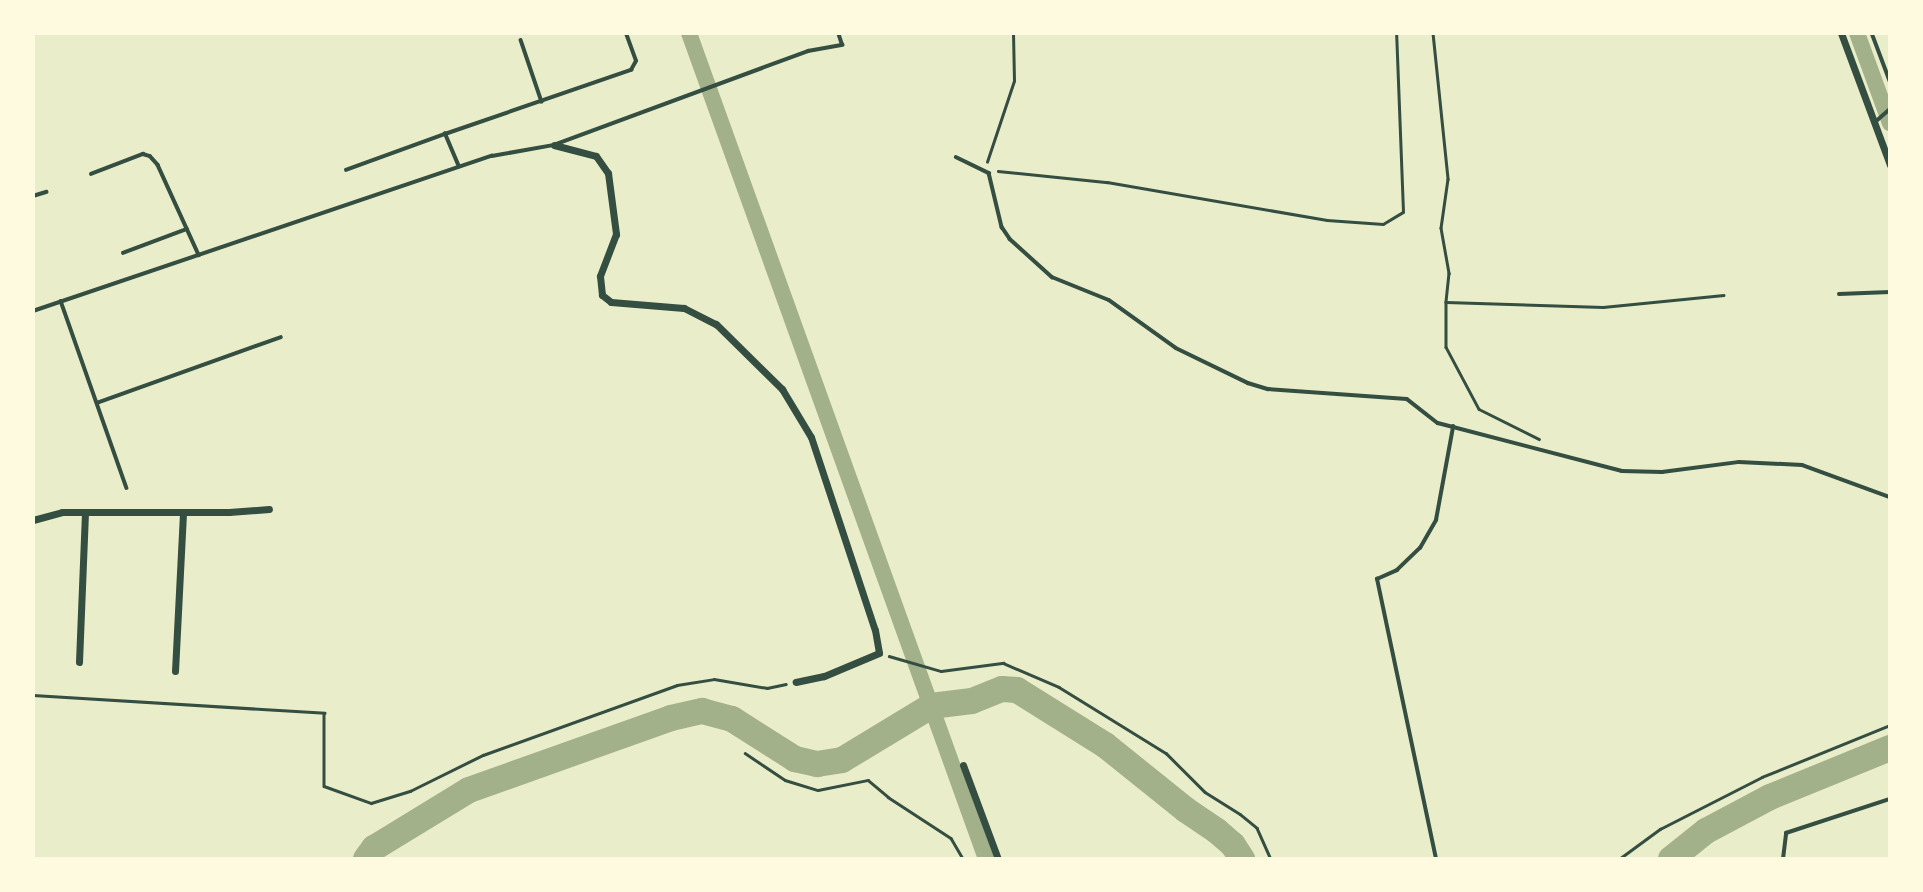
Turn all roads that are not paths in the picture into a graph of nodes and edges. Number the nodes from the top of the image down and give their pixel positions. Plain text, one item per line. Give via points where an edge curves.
1 (626, 33) edge
2 (838, 33) edge
3 (1841, 33) edge
4 (1872, 33) edge
5 (521, 40) dead end
6 (1890, 81) edge
7 (542, 102) junction
8 (1890, 109) edge
9 (1874, 123) junction
10 (444, 134) junction
11 (554, 145) junction
12 (956, 157) dead end
13 (1890, 165) edge
14 (459, 167) junction
15 (346, 170) dead end
16 (91, 174) dead end
17 (46, 192) dead end
18 (33, 196) edge
19 (187, 229) junction
20 (122, 253) dead end
21 (199, 255) junction
22 (1890, 292) edge
23 (1839, 294) dead end
24 (61, 301) junction
25 (33, 311) edge
26 (281, 337) dead end
27 (97, 403) junction
28 (1453, 427) junction
29 (127, 488) dead end
30 (1890, 497) edge
31 (270, 509) dead end
32 (85, 512) junction
33 (183, 512) junction
34 (33, 520) edge
35 (79, 662) dead end
36 (175, 671) dead end
37 (796, 682) road end
38 (963, 765) dead end
39 (1890, 799) edge
40 (998, 859) edge
41 (1436, 859) edge
42 (1783, 859) edge

1 - 7 lane via 636,61 631,70
2 - 11 lane via 842,45 808,51
3 - 9 street
4 - 6 lane
5 - 7 lane
7 - 10 lane
8 - 9 lane
9 - 13 street
10 - 14 lane
10 - 15 lane
11 - 14 lane via 508,151
11 - 37 street via 596,156 608,173 616,234 600,276 602,295 611,302 684,308 716,324 782,389 821,462 879,653 824,676
12 - 28 lane via 985,169 992,178 1002,227 1030,258 1052,277 1108,300 1177,348 1268,389 1407,399 1428,418
14 - 21 lane
16 - 19 lane via 143,154 150,156
17 - 18 lane
19 - 20 lane
19 - 21 lane
21 - 24 lane
22 - 23 lane
24 - 25 lane
24 - 27 lane
26 - 27 lane
27 - 29 lane
28 - 30 lane via 1622,471 1662,472 1739,462 1802,465
28 - 41 lane via 1436,520 1420,548 1377,579
31 - 33 street
32 - 33 street
32 - 34 street
32 - 35 street
33 - 36 street
38 - 40 street
39 - 42 lane via 1786,833

